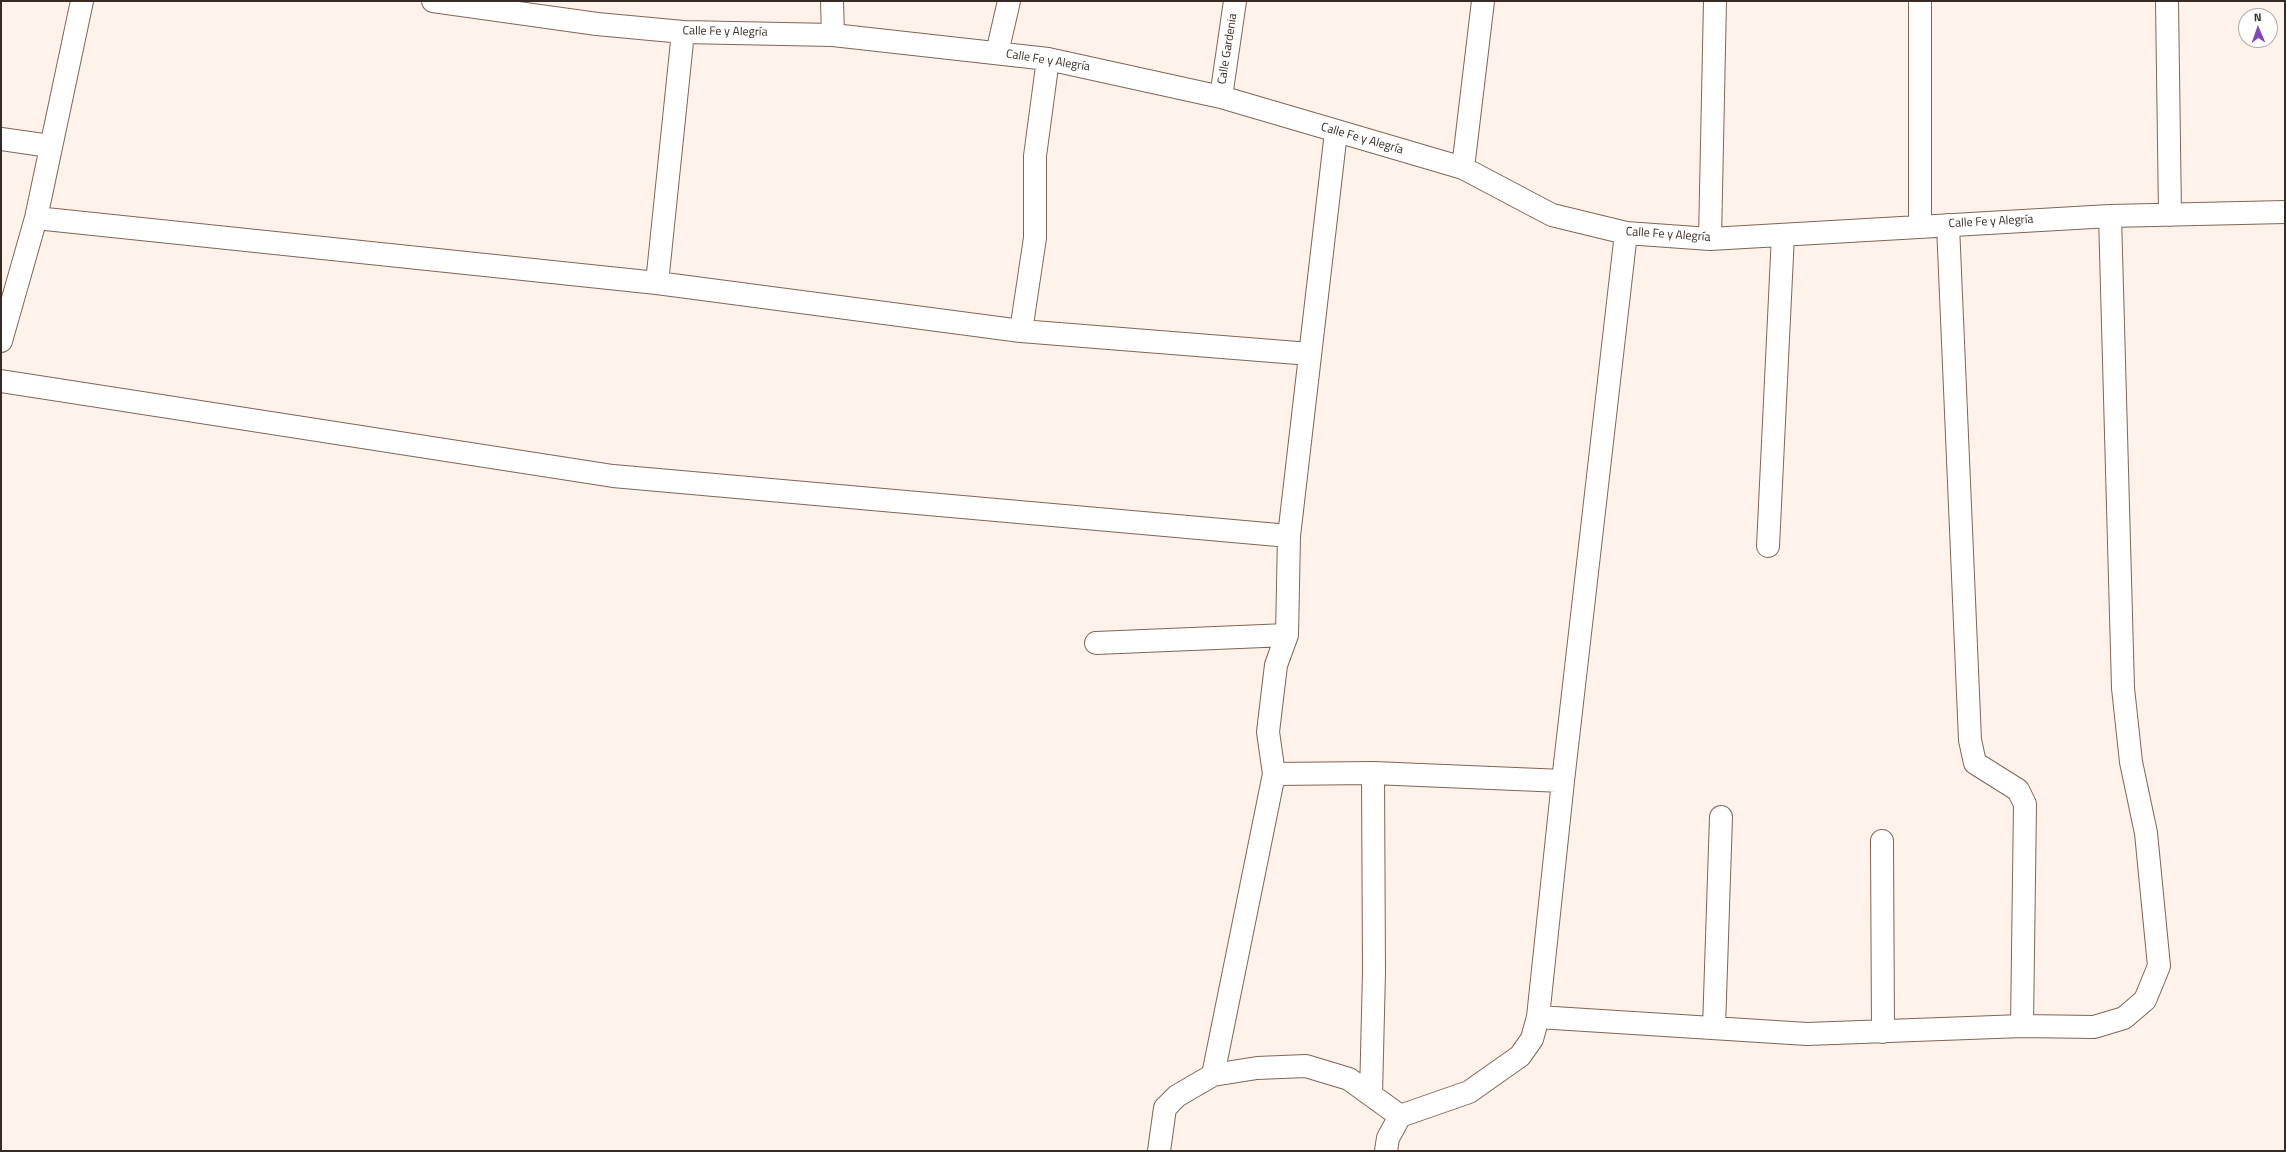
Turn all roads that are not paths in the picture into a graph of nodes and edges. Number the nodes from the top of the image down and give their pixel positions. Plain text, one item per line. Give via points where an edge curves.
1 (82, 1) edge
2 (433, 1) edge
3 (832, 1) edge
4 (1009, 1) edge
5 (1235, 1) edge
6 (1483, 1) edge
7 (1715, 1) edge
8 (1920, 1) edge
9 (2167, 1) edge
10 (684, 32) junction
11 (832, 34) junction
12 (997, 53) junction
13 (1048, 59) junction
14 (1221, 96) junction
15 (1336, 132) junction
16 (1, 139) edge
17 (50, 146) junction
18 (1463, 168) junction
19 (2285, 212) edge
20 (2170, 215) junction
21 (2110, 216) junction
22 (36, 218) junction
23 (1948, 224) junction
24 (1920, 226) junction
25 (1626, 233) junction
26 (1783, 235) junction
27 (1710, 239) junction
28 (657, 283) junction
29 (5, 313) edge
30 (1021, 331) junction
31 (1, 341) edge
32 (1310, 354) junction
33 (1, 381) edge
34 (1289, 536) junction
35 (1768, 546) dead end
36 (1287, 635) junction
37 (1096, 643) dead end
38 (1373, 773) junction
39 (1274, 774) junction
40 (1563, 781) junction
41 (1721, 818) dead end
42 (1882, 841) dead end
43 (1538, 1017) junction
44 (2022, 1026) junction
45 (1714, 1028) junction
46 (1883, 1032) junction
47 (1213, 1075) junction
48 (1371, 1095) junction
49 (1400, 1116) junction
50 (1159, 1151) edge
51 (1386, 1151) edge

1 - 17 street
2 - 10 street, Calle Fe y Alegría via 597,24
3 - 11 street
4 - 12 street
5 - 14 street, Calle Gardenia
6 - 18 street
7 - 27 street
8 - 24 street
9 - 20 street
10 - 11 street, Calle Fe y Alegría
10 - 28 street
11 - 12 street, Calle Fe y Alegría
12 - 13 street, Calle Fe y Alegría
13 - 14 street, Calle Fe y Alegría
13 - 30 street via 1035,156 1035,238
14 - 15 street, Calle Fe y Alegría
15 - 18 street, Calle Fe y Alegría
15 - 32 street
16 - 17 street
17 - 22 street
18 - 25 street, Calle Fe y Alegría via 1552,215
19 - 20 street, Calle Fe y Alegría
20 - 21 street, Calle Fe y Alegría
21 - 23 street, Calle Fe y Alegría
21 - 44 street via 2123,688 2132,762 2146,833 2158,966 2145,1000 2124,1018 2094,1027
22 - 28 street
22 - 29 street
23 - 24 street, Calle Fe y Alegría
23 - 44 street via 1970,740 1975,763 2018,790 2026,804
24 - 26 street, Calle Fe y Alegría
25 - 27 street, Calle Fe y Alegría
25 - 40 street
26 - 27 street, Calle Fe y Alegría
26 - 35 street
28 - 30 street
29 - 31 street
30 - 32 street
32 - 34 street
33 - 34 street via 612,476
34 - 36 street
36 - 37 street
36 - 39 street via 1276,665 1268,732
38 - 39 street
38 - 40 street
38 - 48 street via 1374,972
39 - 47 street
40 - 43 street
41 - 45 street
42 - 46 street
43 - 45 street
43 - 49 street via 1532,1039 1520,1056 1498,1073 1469,1092
44 - 46 street
45 - 46 street via 1807,1034
47 - 48 street via 1257,1068 1306,1066 1349,1079
47 - 50 street via 1177,1096 1164,1108
48 - 49 street
49 - 51 street via 1388,1138

